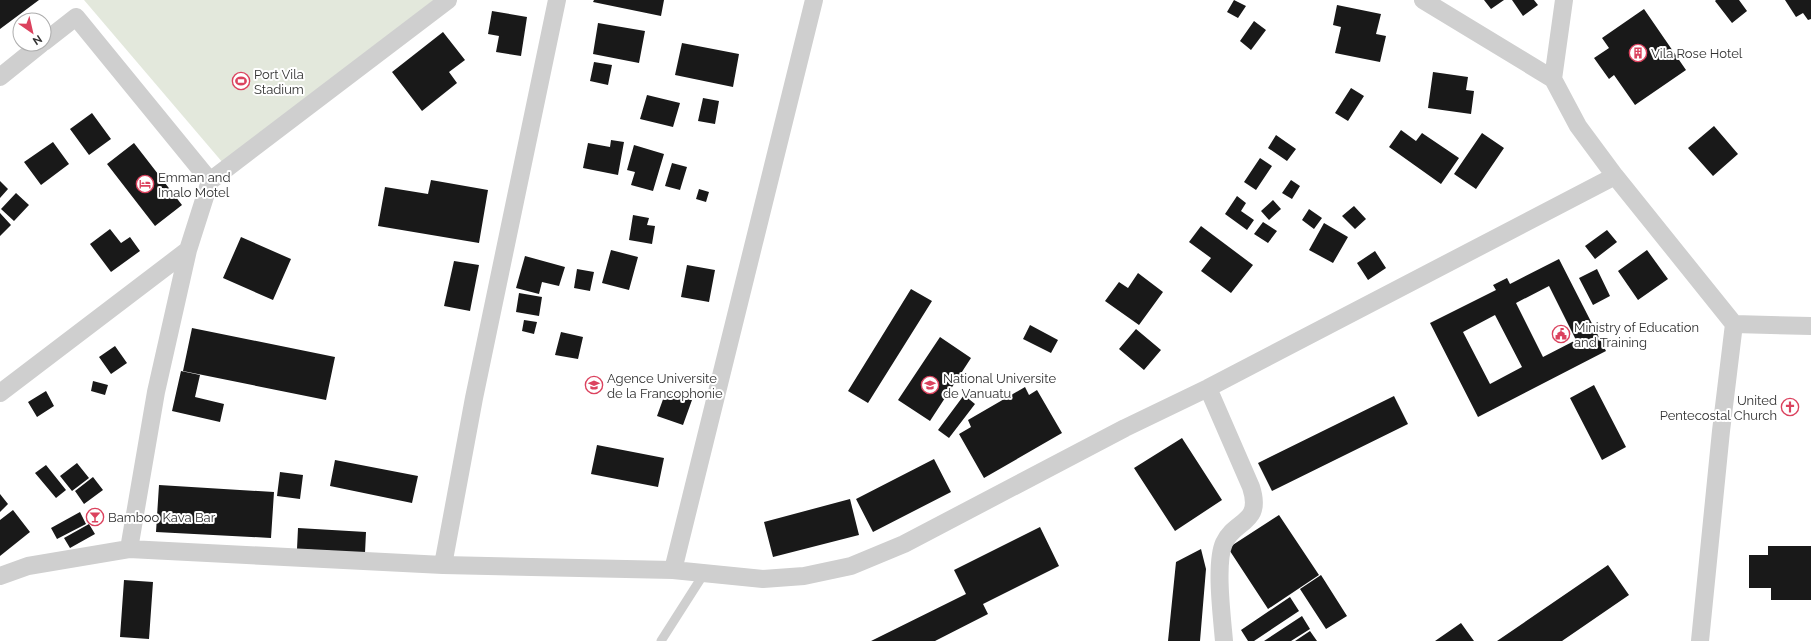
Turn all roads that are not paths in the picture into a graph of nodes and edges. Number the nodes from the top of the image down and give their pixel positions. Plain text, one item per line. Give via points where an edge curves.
1 (448, 0) edge
2 (557, 0) edge
3 (814, 0) edge
4 (1423, 0) edge
5 (1564, 0) edge
6 (52, 36) edge
7 (31, 52) edge
8 (0, 77) edge
9 (1553, 79) junction
10 (1615, 176) junction
11 (210, 181) junction
12 (188, 250) junction
13 (1734, 324) junction
14 (1811, 326) edge
15 (1208, 388) junction
16 (0, 393) edge
17 (129, 548) junction
18 (443, 565) junction
19 (673, 570) junction
20 (705, 572) junction
21 (0, 576) edge
22 (662, 641) edge
23 (1224, 641) edge
24 (1700, 641) edge

1 - 11 street
2 - 18 street via 474,398
3 - 19 street
4 - 9 street
5 - 9 street
6 - 11 street via 76,16
7 - 8 street
9 - 10 street via 1578,126
10 - 13 street
10 - 15 street
11 - 12 street
12 - 16 street
12 - 17 street via 156,392
13 - 14 street
13 - 24 street
15 - 20 street via 1125,428 904,544 851,566 804,576 763,579
15 - 23 street via 1251,487 1254,500 1248,520 1228,536 1220,554
17 - 18 street
17 - 21 street via 28,566
18 - 19 street
19 - 20 street
20 - 22 lane

